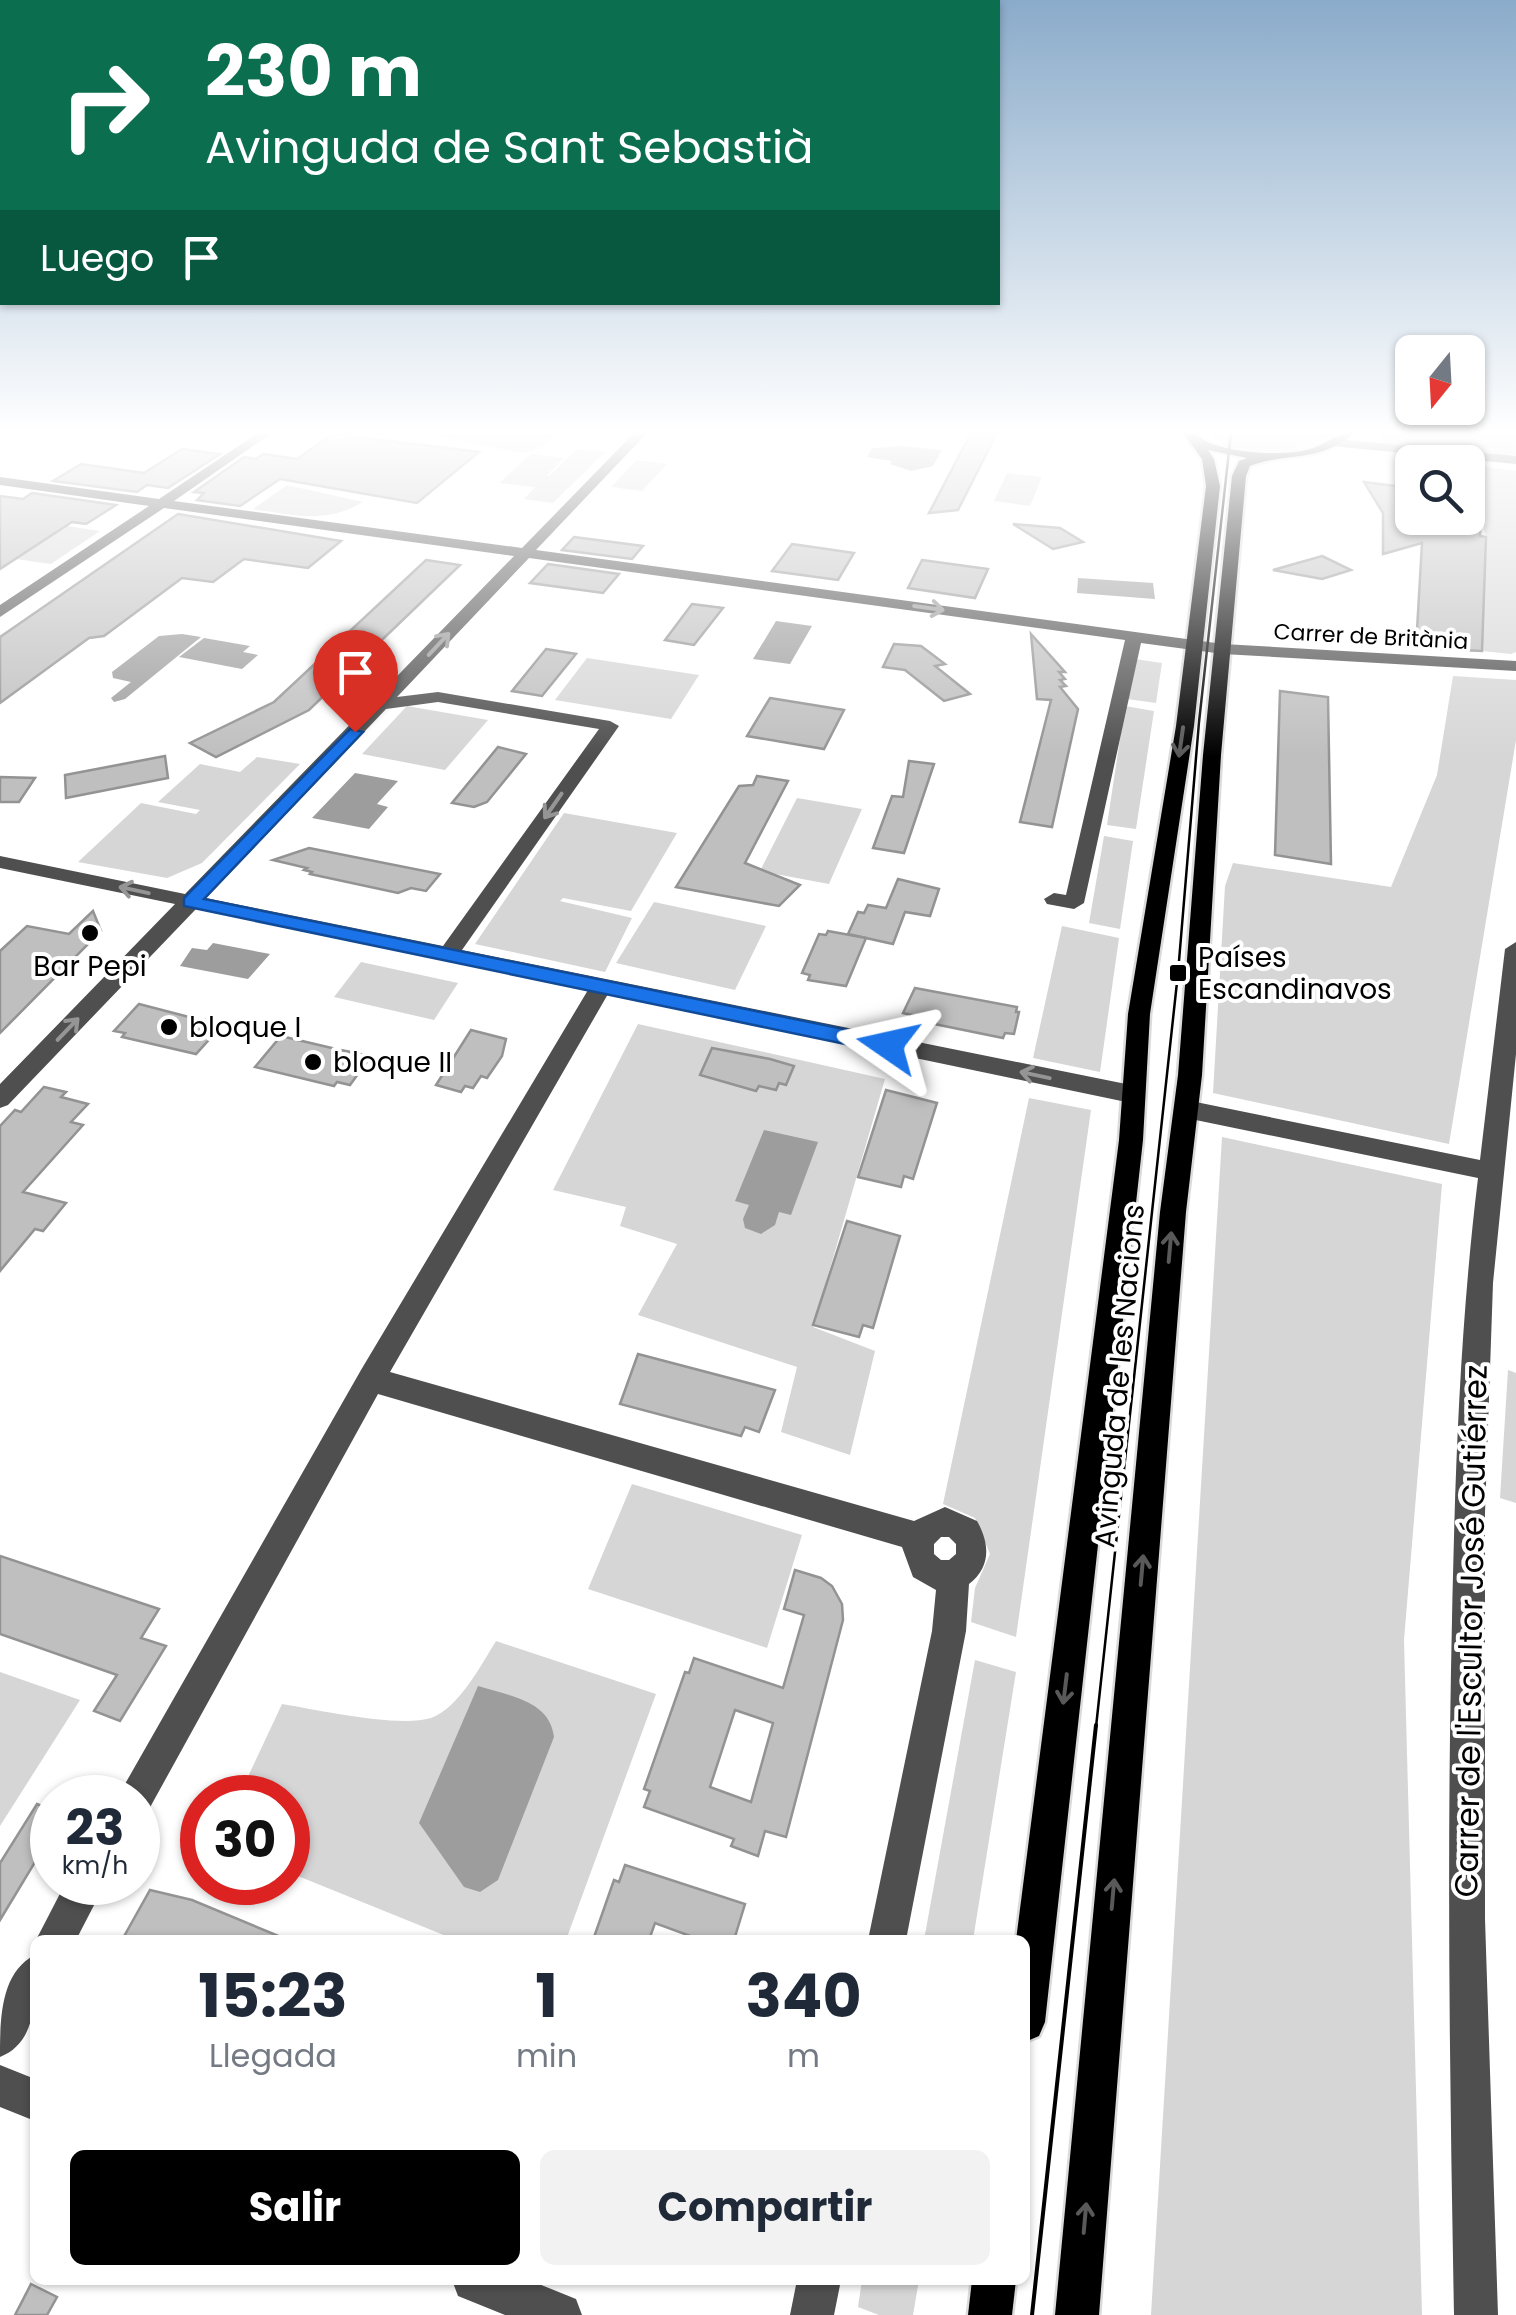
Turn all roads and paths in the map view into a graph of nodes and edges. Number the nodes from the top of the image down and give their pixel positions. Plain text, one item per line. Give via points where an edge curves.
1 (105, 541) edge
2 (445, 541) edge
3 (538, 541) edge
4 (1211, 541) edge
5 (1228, 541) edge
6 (527, 552) junction
7 (0, 612) edge
8 (1134, 636) junction
9 (1209, 647) junction
10 (1516, 666) edge
11 (383, 704) junction
12 (0, 862) edge
13 (1054, 899) dead end
14 (190, 902) junction
15 (1516, 949) edge
16 (447, 954) junction
17 (600, 988) junction
18 (1131, 1094) junction
19 (0, 1099) edge
20 (1186, 1109) junction
21 (1489, 1172) junction
22 (371, 1379) junction
23 (148, 1775) edge
24 (74, 1905) edge
25 (57, 1935) edge
26 (887, 1935) edge
27 (1030, 1981) edge
28 (30, 1984) edge
29 (0, 2037) edge
30 (0, 2086) edge
31 (30, 2098) edge
32 (486, 2285) edge
33 (817, 2285) edge
34 (993, 2285) edge
35 (560, 2315) edge
36 (812, 2315) edge
37 (990, 2315) edge
38 (1077, 2315) edge
39 (1476, 2315) edge

1 - 7 street
2 - 6 street, Carrer de Britània
3 - 6 street
4 - 9 main road, Avinguda de les Nacions
5 - 9 main road, Avinguda de les Nacions
6 -> 8 street, Carrer de Britània
11 -> 6 street
8 - 9 street, Carrer de Britània
8 - 13 street via 1074,903
9 - 10 street, Carrer de Britània
9 -> 18 main road, Avinguda de les Nacions via 1158,876
9 - 20 main road, Avinguda de les Nacions
11 - 14 street
11 -> 16 street via 438,697 610,726
14 -> 12 street
14 - 16 street
19 -> 14 street
15 - 21 street, Carrer de l'Escultor José Gutiérrez
16 - 17 street
18 -> 17 street
17 - 22 street
18 -> 27 main road, Avinguda de les Nacions via 1132,1140
20 - 21 street
38 -> 20 main road, Avinguda de les Nacions
21 - 39 street, Carrer de l'Escultor José Gutiérrez via 1468,1532 1466,1919
22 - 23 street
22 - 26 street via 933,1560 948,1631
24 - 25 street
28 - 29 street
30 - 31 street
32 - 35 street
33 - 36 street
34 - 37 main road

